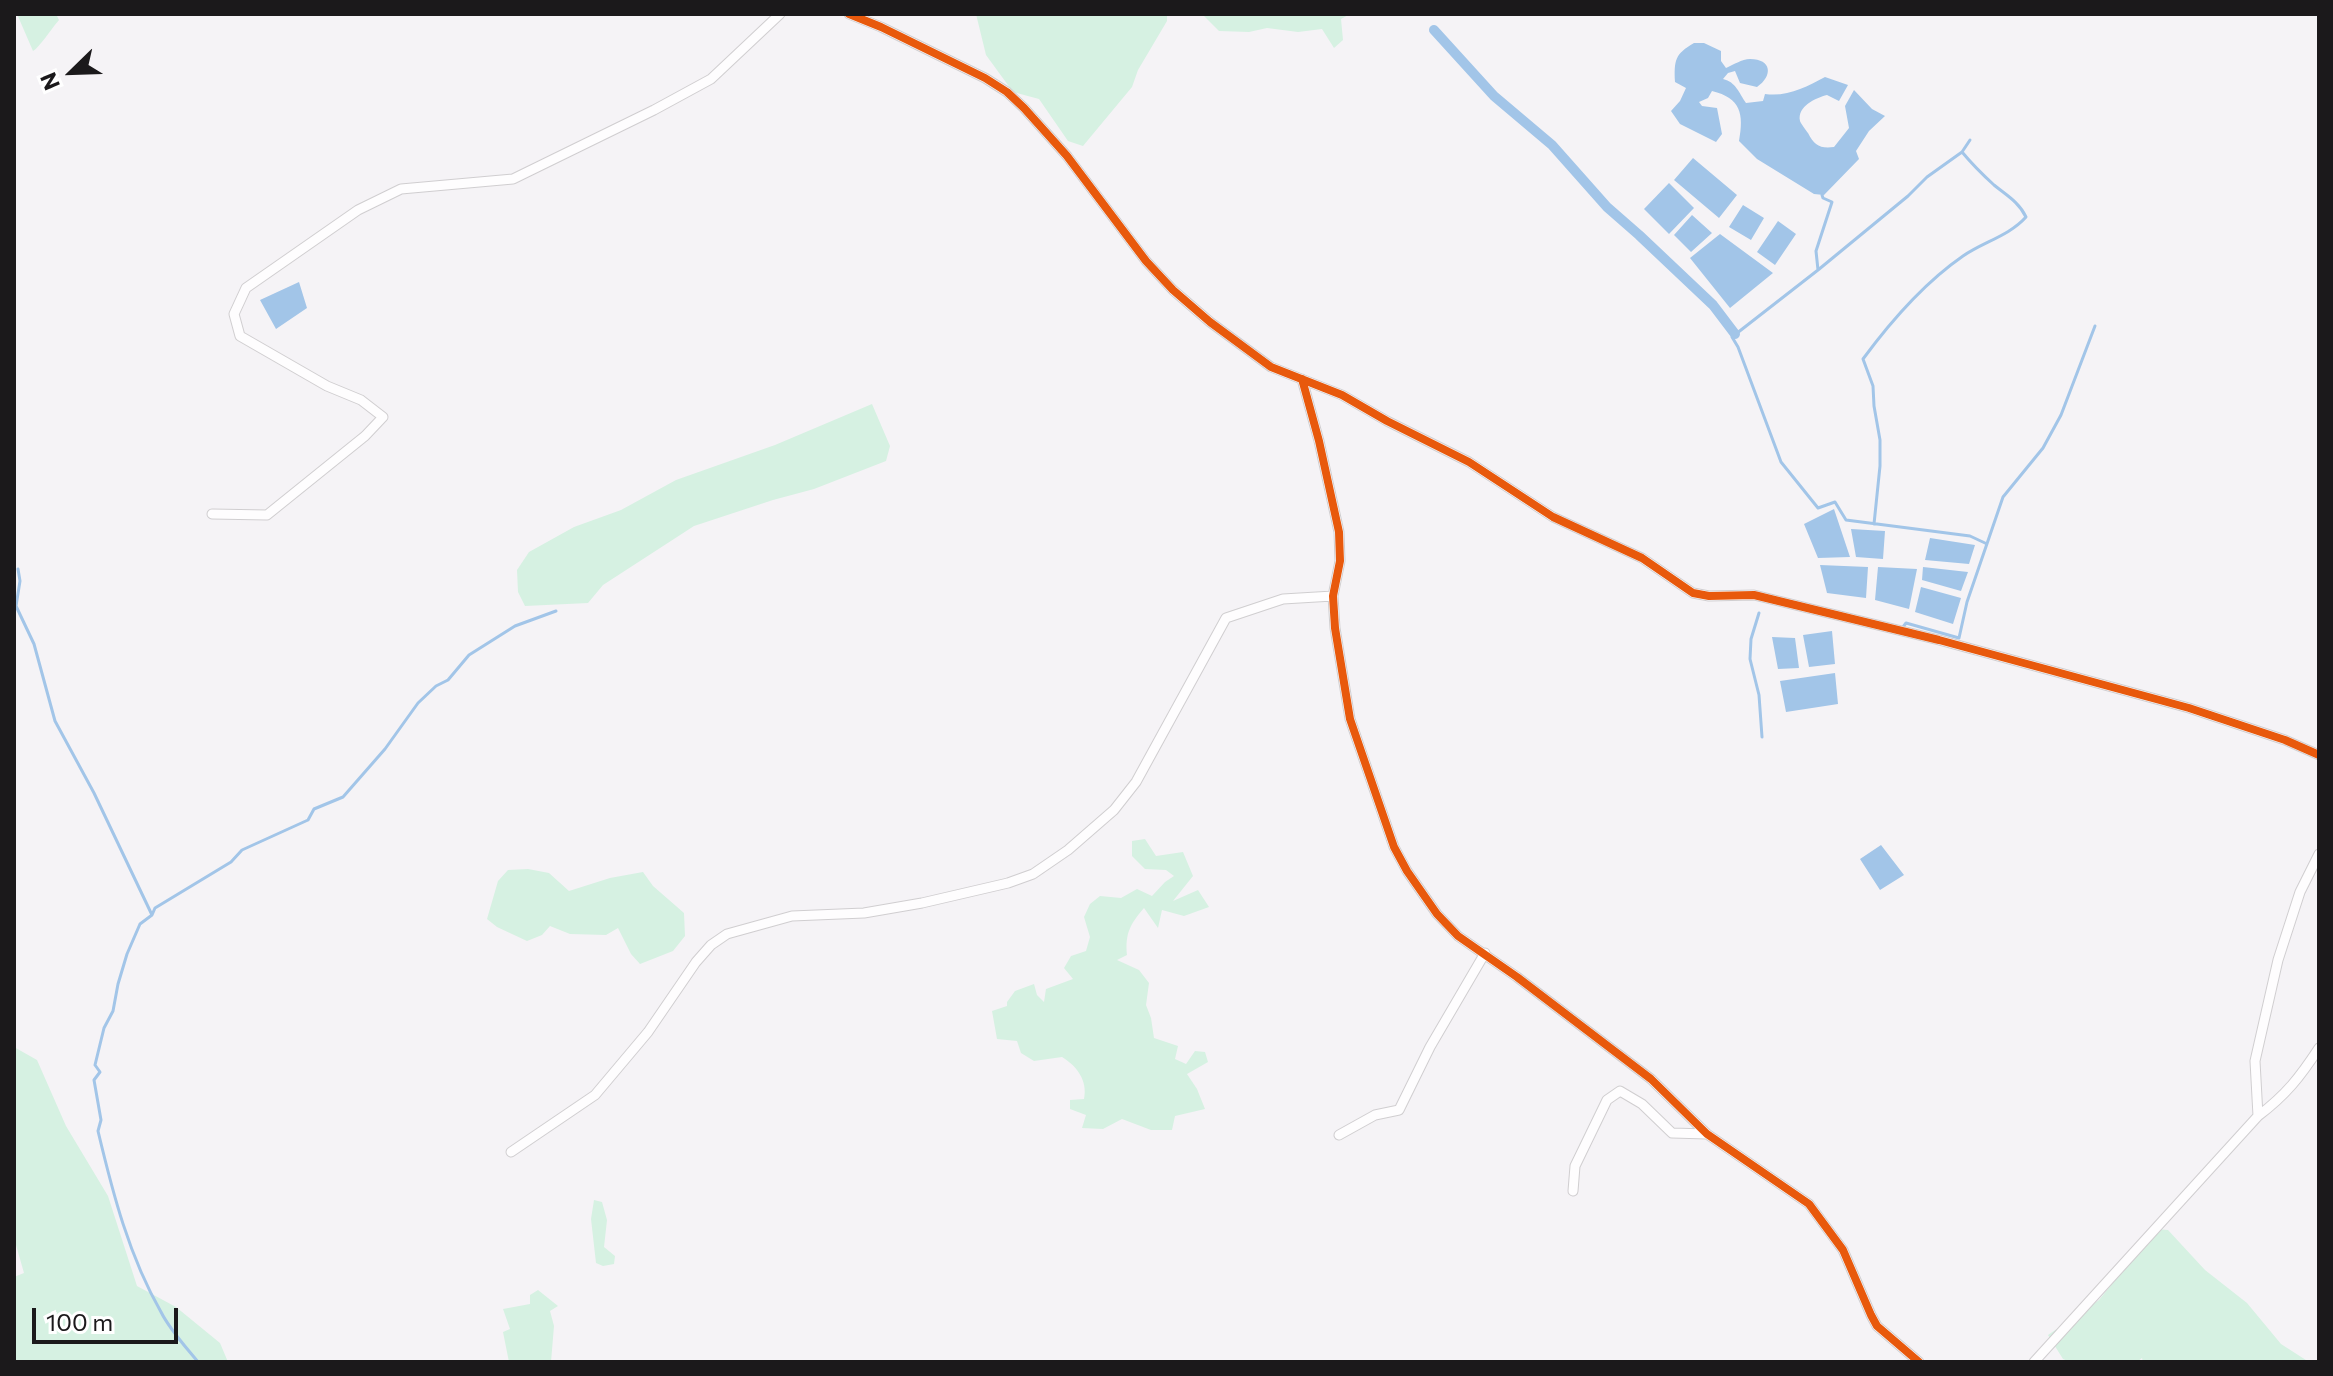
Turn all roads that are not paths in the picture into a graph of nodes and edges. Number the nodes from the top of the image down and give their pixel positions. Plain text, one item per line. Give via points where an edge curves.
1 (780, 14) edge
2 (849, 14) edge
3 (1302, 379) junction
4 (212, 514) dead end
5 (1333, 596) junction
6 (2319, 755) edge
7 (2319, 854) edge
8 (1485, 953) junction
9 (2319, 1048) edge
10 (2258, 1116) junction
11 (1707, 1134) junction
12 (1339, 1135) dead end
13 (511, 1152) dead end
14 (1573, 1191) dead end
15 (1919, 1362) edge
16 (2034, 1362) edge

1 - 4 street via 711,79 654,110 513,179 401,189 358,210 246,288 234,314 240,336 383,417 267,515
2 - 3 street via 1007,92 1067,156 1173,290 1271,367
3 - 5 street via 1339,532
3 - 6 street via 1469,462 1553,517 1642,558 1693,593 1754,595 1939,640 2189,708
5 - 8 street via 1350,719 1394,847 1437,914
5 - 13 street via 1283,599 1226,618 1136,782 1088,834 1033,874 922,903 864,913 792,916 727,934 696,962 648,1032 595,1095
7 - 10 street via 2300,892 2278,960 2255,1061
8 - 11 street via 1651,1079
8 - 12 street via 1399,1110 1375,1115
9 - 10 street via 2296,1082
10 - 16 street
11 - 14 street via 1672,1133 1620,1091 1607,1100 1575,1166
11 - 15 street via 1809,1204 1843,1250 1877,1326

